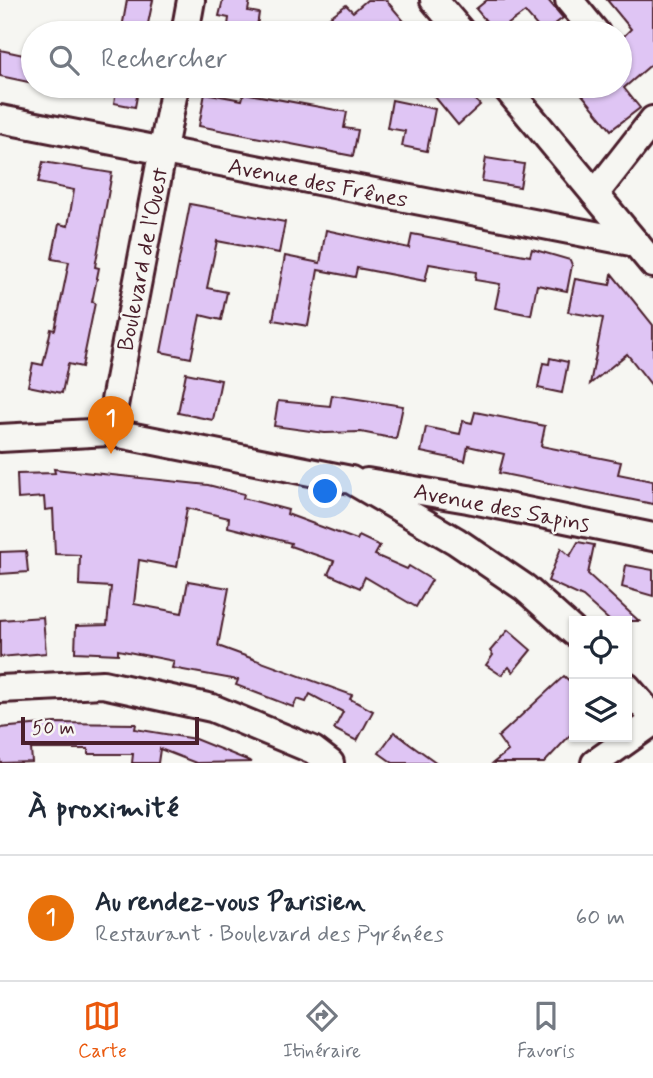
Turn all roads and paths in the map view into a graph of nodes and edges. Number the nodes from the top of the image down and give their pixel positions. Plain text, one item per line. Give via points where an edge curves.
1 (191, 0) edge
2 (434, 0) edge
3 (569, 0) edge
4 (187, 21) edge
5 (452, 21) edge
6 (586, 21) edge
7 (173, 98) edge
8 (515, 98) edge
9 (0, 119) edge
10 (653, 120) edge
11 (163, 153) junction
12 (595, 194) junction
13 (636, 243) junction
14 (653, 264) edge
15 (109, 432) junction
16 (0, 438) edge
17 (351, 480) junction
18 (653, 537) edge
19 (569, 628) edge
20 (0, 689) edge
21 (632, 693) edge
22 (653, 719) edge
23 (330, 763) edge
24 (595, 763) edge

1 - 4 street
2 - 5 street
3 - 6 street
7 - 11 street, Boulevard de l'Ouest
8 - 12 street
9 - 11 street, Avenue des Frênes
10 - 12 street
11 - 13 street, Avenue des Frênes
11 - 15 street, Boulevard de l'Ouest
12 - 13 street
13 - 14 street
15 - 16 street, Avenue des Sapins
15 - 17 street, Avenue des Sapins
17 - 18 street, Avenue des Sapins
17 - 19 street via 456,541 525,588
20 - 23 street via 103,684 212,708 313,750
21 - 22 street
22 - 24 street

